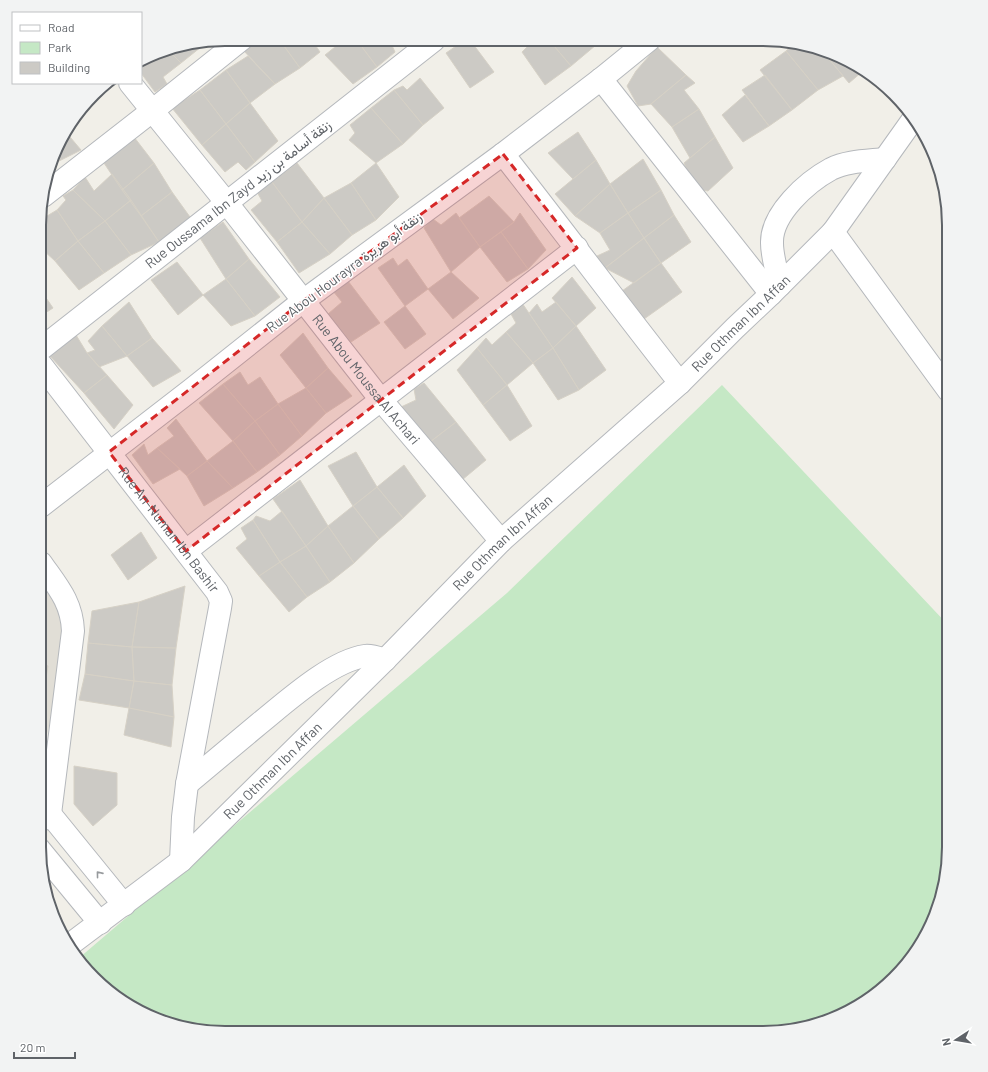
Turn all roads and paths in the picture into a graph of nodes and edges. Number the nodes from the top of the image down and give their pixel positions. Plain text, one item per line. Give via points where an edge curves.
1 (233, 46) edge
2 (426, 46) edge
3 (642, 46) edge
4 (601, 79) junction
5 (131, 84) edge
6 (152, 111) junction
7 (910, 123) edge
8 (503, 154) junction
9 (885, 159) junction
10 (49, 191) edge
11 (226, 202) junction
12 (833, 232) junction
13 (577, 248) junction
14 (776, 290) junction
15 (303, 301) junction
16 (46, 345) edge
17 (46, 371) edge
18 (942, 381) edge
19 (680, 382) junction
20 (381, 400) junction
21 (109, 452) junction
22 (46, 502) edge
23 (501, 541) junction
24 (186, 551) junction
25 (46, 571) edge
26 (385, 660) junction
27 (187, 784) junction
28 (46, 811) edge
29 (46, 819) edge
30 (46, 857) edge
31 (181, 861) junction
32 (124, 904) junction
33 (100, 923) junction
34 (74, 942) edge

1 - 6 street
2 - 11 street, Rue Oussama Ibn Zayd زنقة أسامة بن زيد
3 - 4 street, Rue Abou Hourayra زنقة أبو هريرة
4 - 8 street, Rue Abou Hourayra زنقة أبو هريرة
4 - 14 street
5 - 6 street, Rue Abou Moussa Al Achari
6 - 10 street
6 - 11 street, Rue Abou Moussa Al Achari
7 - 9 street, Rue Othman Ibn Affan
8 - 13 street
8 - 15 street, Rue Abou Hourayra زنقة أبو هريرة
9 - 12 street, Rue Othman Ibn Affan
9 - 14 street via 850,162 831,169 785,208 774,226 772,242
11 - 15 street, Rue Abou Moussa Al Achari
11 - 16 street, Rue Oussama Ibn Zayd زنقة أسامة بن زيد
12 - 14 street, Rue Othman Ibn Affan
12 - 18 street
13 - 19 street
13 - 20 street
14 - 19 street, Rue Othman Ibn Affan
15 - 20 street, Rue Abou Moussa Al Achari
15 - 21 street, Rue Abou Hourayra زنقة أبو هريرة
17 - 21 street, Rue An-Numan Ibn Bashir
19 - 23 street, Rue Othman Ibn Affan
20 - 23 street, Rue Abou Moussa Al Achari
20 - 24 street
21 - 22 street, Rue Abou Hourayra زنقة أبو هريرة
21 - 24 street, Rue An-Numan Ibn Bashir
23 - 26 street, Rue Othman Ibn Affan
24 - 27 street, Rue An-Numan Ibn Bashir via 221,601
25 - 28 street via 69,606 73,631
26 - 27 street via 364,656 325,674
26 - 31 street, Rue Othman Ibn Affan
27 - 31 street, Rue An-Numan Ibn Bashir
32 -> 29 street
30 - 33 street
31 - 32 street, Rue Othman Ibn Affan
32 - 33 street, Rue Othman Ibn Affan
33 - 34 street, Rue Othman Ibn Affan

